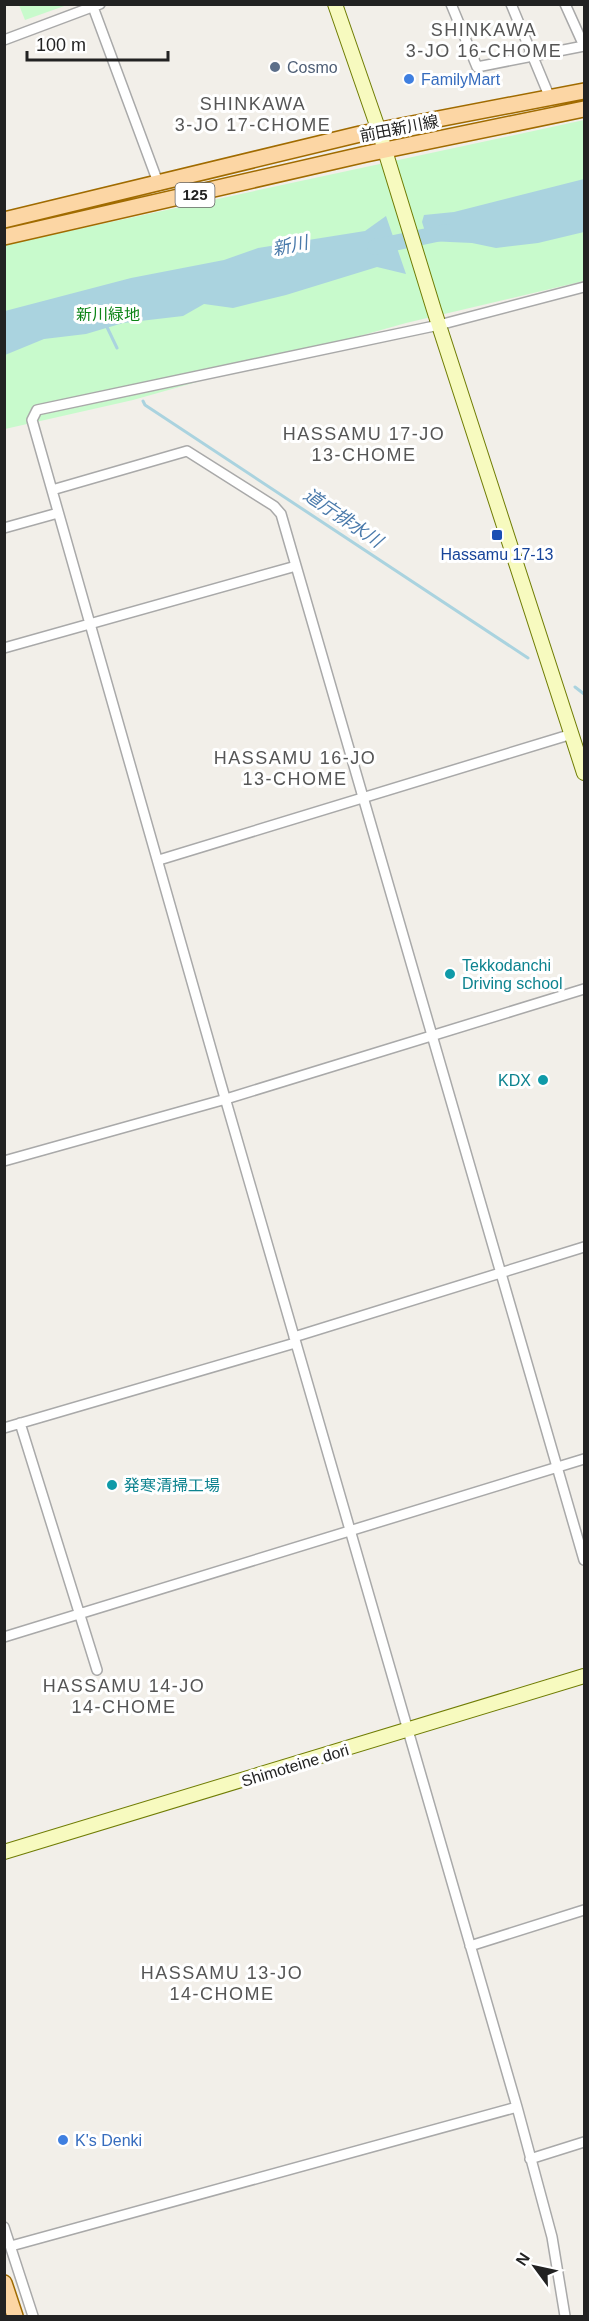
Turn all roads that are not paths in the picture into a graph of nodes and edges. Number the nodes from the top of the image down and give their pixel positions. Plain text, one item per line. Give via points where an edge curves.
1 (335, 4) edge
2 (451, 4) edge
3 (510, 4) edge
4 (565, 4) edge
5 (96, 6) edge
6 (4, 40) edge
7 (584, 46) edge
8 (534, 57) junction
9 (585, 91) edge
10 (550, 98) junction
11 (585, 109) edge
12 (379, 131) junction
13 (385, 150) junction
14 (159, 185) junction
15 (4, 220) edge
16 (4, 237) edge
17 (585, 287) edge
18 (439, 325) junction
19 (52, 490) junction
20 (58, 513) junction
21 (4, 528) edge
22 (296, 566) junction
23 (90, 626) junction
24 (4, 648) edge
25 (572, 734) junction
26 (585, 773) edge
27 (363, 796) junction
28 (159, 861) junction
29 (585, 989) edge
30 (432, 1035) junction
31 (226, 1099) junction
32 (4, 1161) edge
33 (585, 1247) edge
34 (501, 1273) junction
35 (295, 1340) junction
36 (20, 1423) junction
37 (4, 1428) edge
38 (585, 1458) edge
39 (557, 1467) junction
40 (350, 1531) junction
41 (585, 1560) edge
42 (79, 1614) junction
43 (4, 1637) edge
44 (97, 1670) dead end
45 (585, 1676) edge
46 (408, 1731) junction
47 (4, 1852) edge
48 (585, 1910) edge
49 (470, 1946) junction
50 (517, 2107) junction
51 (585, 2142) edge
52 (530, 2159) junction
53 (4, 2227) edge
54 (10, 2246) junction
55 (4, 2283) edge
56 (15, 2316) edge
57 (33, 2316) edge
58 (565, 2316) edge

1 - 12 street
2 - 8 street via 477,67
3 - 8 street
4 - 7 street
5 - 6 street
5 - 14 street
7 - 8 street
8 - 10 street
9 - 10 main road, 前田新川線 / 125
10 - 12 main road, 前田新川線 / 125
11 - 13 main road, 前田新川線 / 125
12 - 13 street
12 - 14 main road, 前田新川線 / 125
13 - 16 main road, 前田新川線 / 125
13 - 18 street
14 - 15 main road, 前田新川線 / 125
17 - 18 street
18 - 19 street via 37,410 32,420
18 - 25 street
19 - 20 street
19 - 22 street via 187,451 274,506 281,514
20 - 21 street
20 - 23 street
22 - 23 street
22 - 27 street
23 - 24 street
23 - 28 street
25 - 26 street
25 - 27 street
27 - 28 street
27 - 30 street
28 - 31 street
29 - 30 street
30 - 31 street
30 - 34 street
31 - 32 street
31 - 35 street
33 - 34 street
34 - 35 street
34 - 39 street
35 - 36 street
35 - 40 street
36 - 37 street
36 - 42 street
38 - 39 street
39 - 40 street
39 - 41 street
40 - 42 street
40 - 46 street
42 - 43 street
42 - 44 street
45 - 46 street, Shimoteine dori
46 - 47 street, Shimoteine dori
46 - 49 street
48 - 49 street
49 - 50 street
50 - 52 street
50 - 54 street
51 - 52 street
52 - 58 street via 552,2236
53 - 54 street
54 - 57 street
55 - 56 main road

